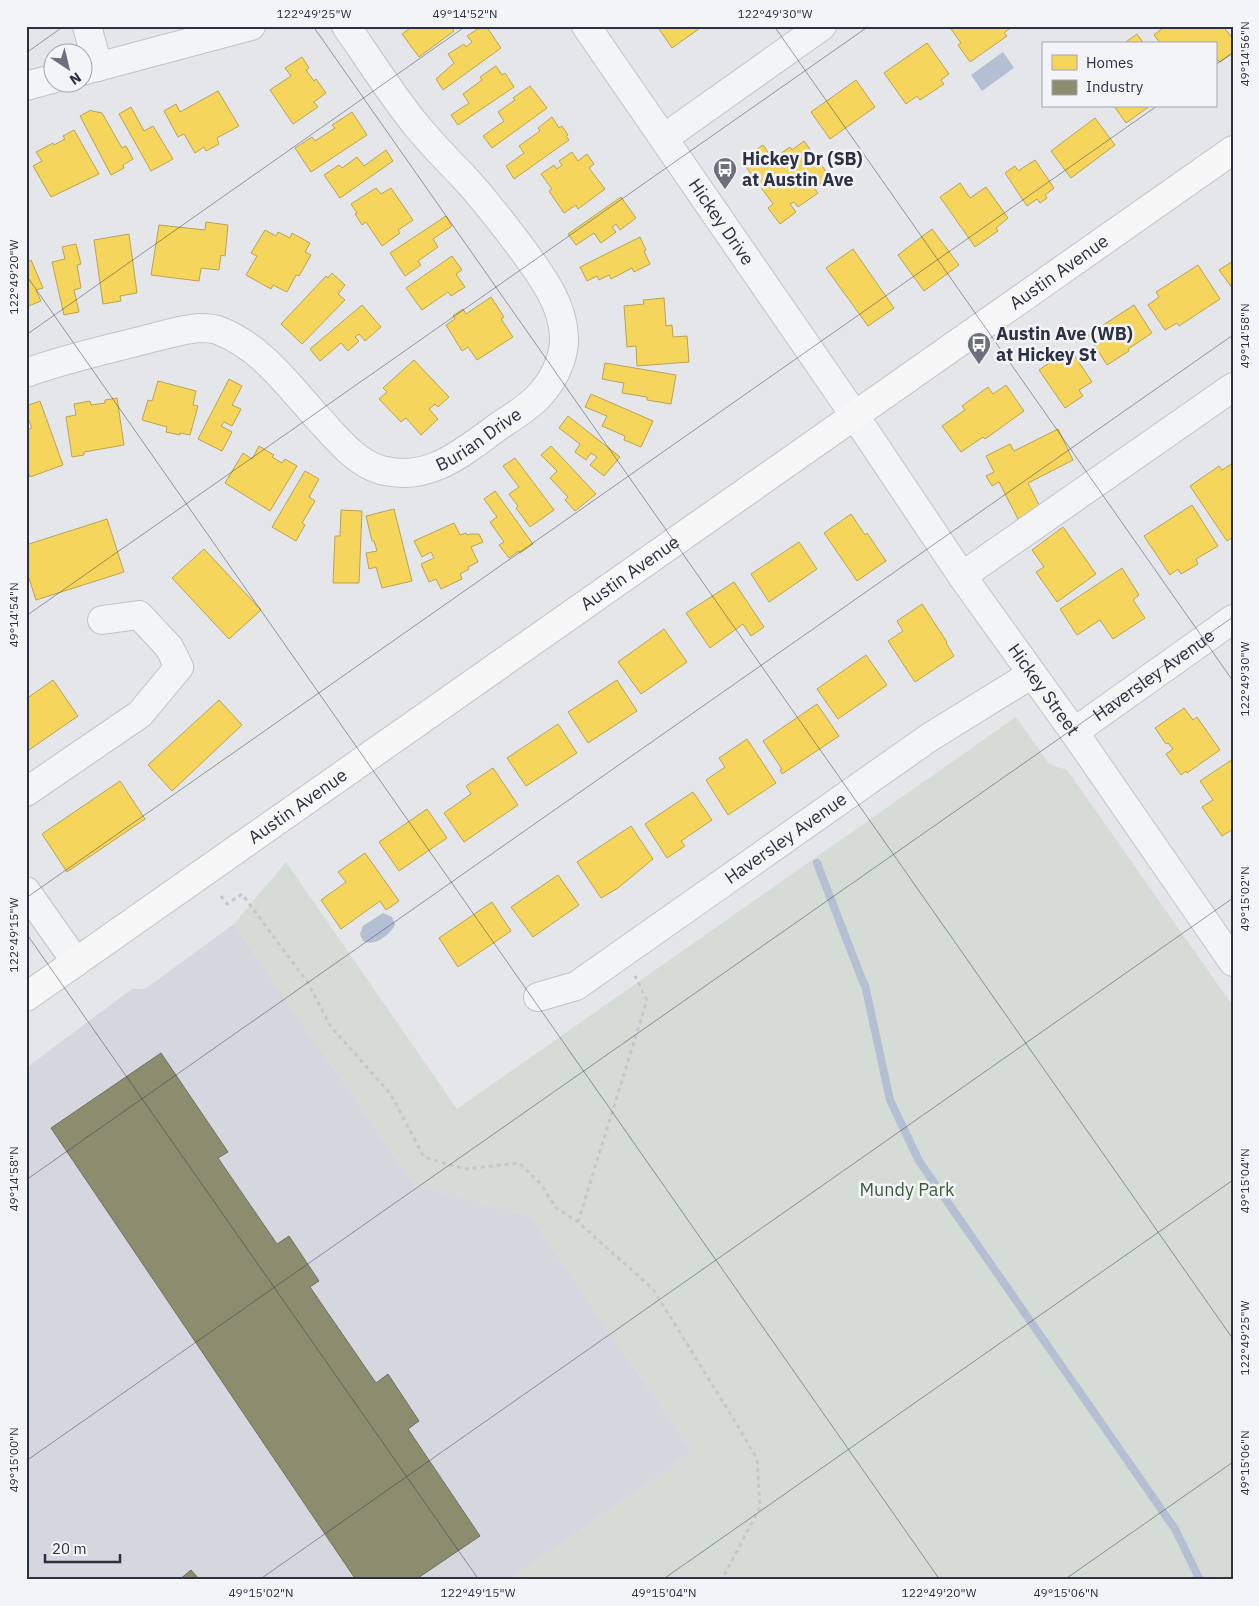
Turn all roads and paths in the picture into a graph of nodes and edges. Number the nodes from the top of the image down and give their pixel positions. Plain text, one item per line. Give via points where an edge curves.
1 (87, 26) edge
2 (251, 26) edge
3 (346, 26) edge
4 (586, 26) edge
5 (822, 26) edge
6 (88, 42) edge
7 (92, 68) edge
8 (42, 82) edge
9 (26, 86) edge
10 (664, 138) junction
11 (1233, 150) edge
12 (26, 373) edge
13 (1233, 387) edge
14 (855, 416) junction
15 (962, 576) junction
16 (1233, 619) edge
17 (102, 620) dead end
18 (1032, 674) junction
19 (1074, 732) junction
20 (26, 792) edge
21 (26, 891) edge
22 (221, 896) dead end
23 (623, 953) junction
24 (76, 962) junction
25 (1233, 962) edge
26 (26, 996) edge
27 (538, 997) dead end
28 (578, 1222) junction
29 (719, 1580) edge

1 - 6 street
2 - 7 street
3 - 12 street, Burian Drive via 413,121 512,236 554,298 562,318 564,340 561,360 536,399 454,459 416,472 396,472 364,463 344,447 259,353 217,329 200,328 167,334
4 - 10 street, Hickey Drive
5 - 10 street
8 - 9 street
10 - 14 street, Hickey Drive
11 - 14 main road, Austin Avenue
13 - 15 street
14 - 15 street, Hickey Street
14 - 24 main road, Austin Avenue
15 - 18 street, Hickey Street
16 - 19 street, Haversley Avenue
17 - 20 street via 139,616 169,647 179,667 140,714
18 - 19 street, Hickey Street
18 - 23 street, Haversley Avenue via 930,737
19 - 25 street, Hickey Street
21 - 24 street
22 - 28 path via 227,904 242,894 308,983 331,1027 390,1093 424,1157 465,1169 519,1164 540,1182 556,1208
23 - 27 street, Haversley Avenue via 576,986
23 - 28 path via 647,1000
24 - 26 main road, Austin Avenue
28 - 29 path via 653,1289 756,1459 760,1507

